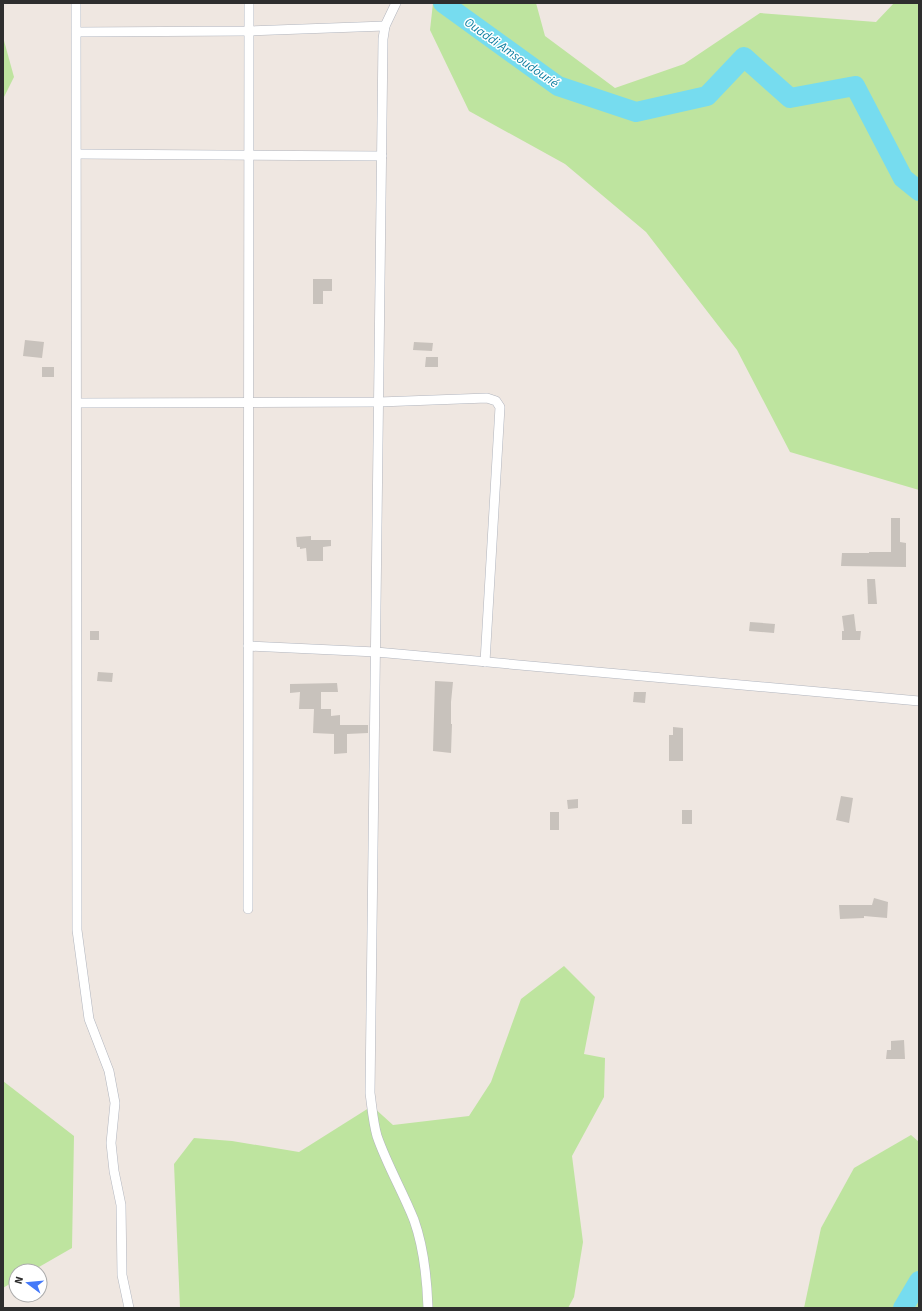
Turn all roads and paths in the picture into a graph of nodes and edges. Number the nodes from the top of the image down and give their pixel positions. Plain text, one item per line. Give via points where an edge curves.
1 (76, 3) edge
2 (249, 3) edge
3 (396, 3) edge
4 (385, 26) junction
5 (249, 31) junction
6 (77, 32) junction
7 (77, 154) junction
8 (249, 156) junction
9 (382, 156) junction
10 (248, 402) junction
11 (379, 402) junction
12 (77, 403) junction
13 (248, 646) junction
14 (376, 652) junction
15 (485, 662) junction
16 (919, 701) edge
17 (248, 909) dead end
18 (129, 1308) edge
19 (428, 1308) edge

1 - 6 street
2 - 5 street
3 - 4 street
4 - 5 street
4 - 9 street
5 - 6 street
5 - 8 street
6 - 7 street
7 - 8 street
7 - 12 street
8 - 9 street
8 - 10 street
9 - 11 street
10 - 11 street
10 - 12 street
10 - 13 street
11 - 14 street
11 - 15 street via 487,398 496,400 500,407
12 - 18 street via 78,930 89,1019 110,1071 115,1104 111,1144 121,1205 122,1275
13 - 14 street
13 - 17 street
14 - 15 street
14 - 19 street via 370,1093 377,1134 414,1221 422,1252
15 - 16 street

